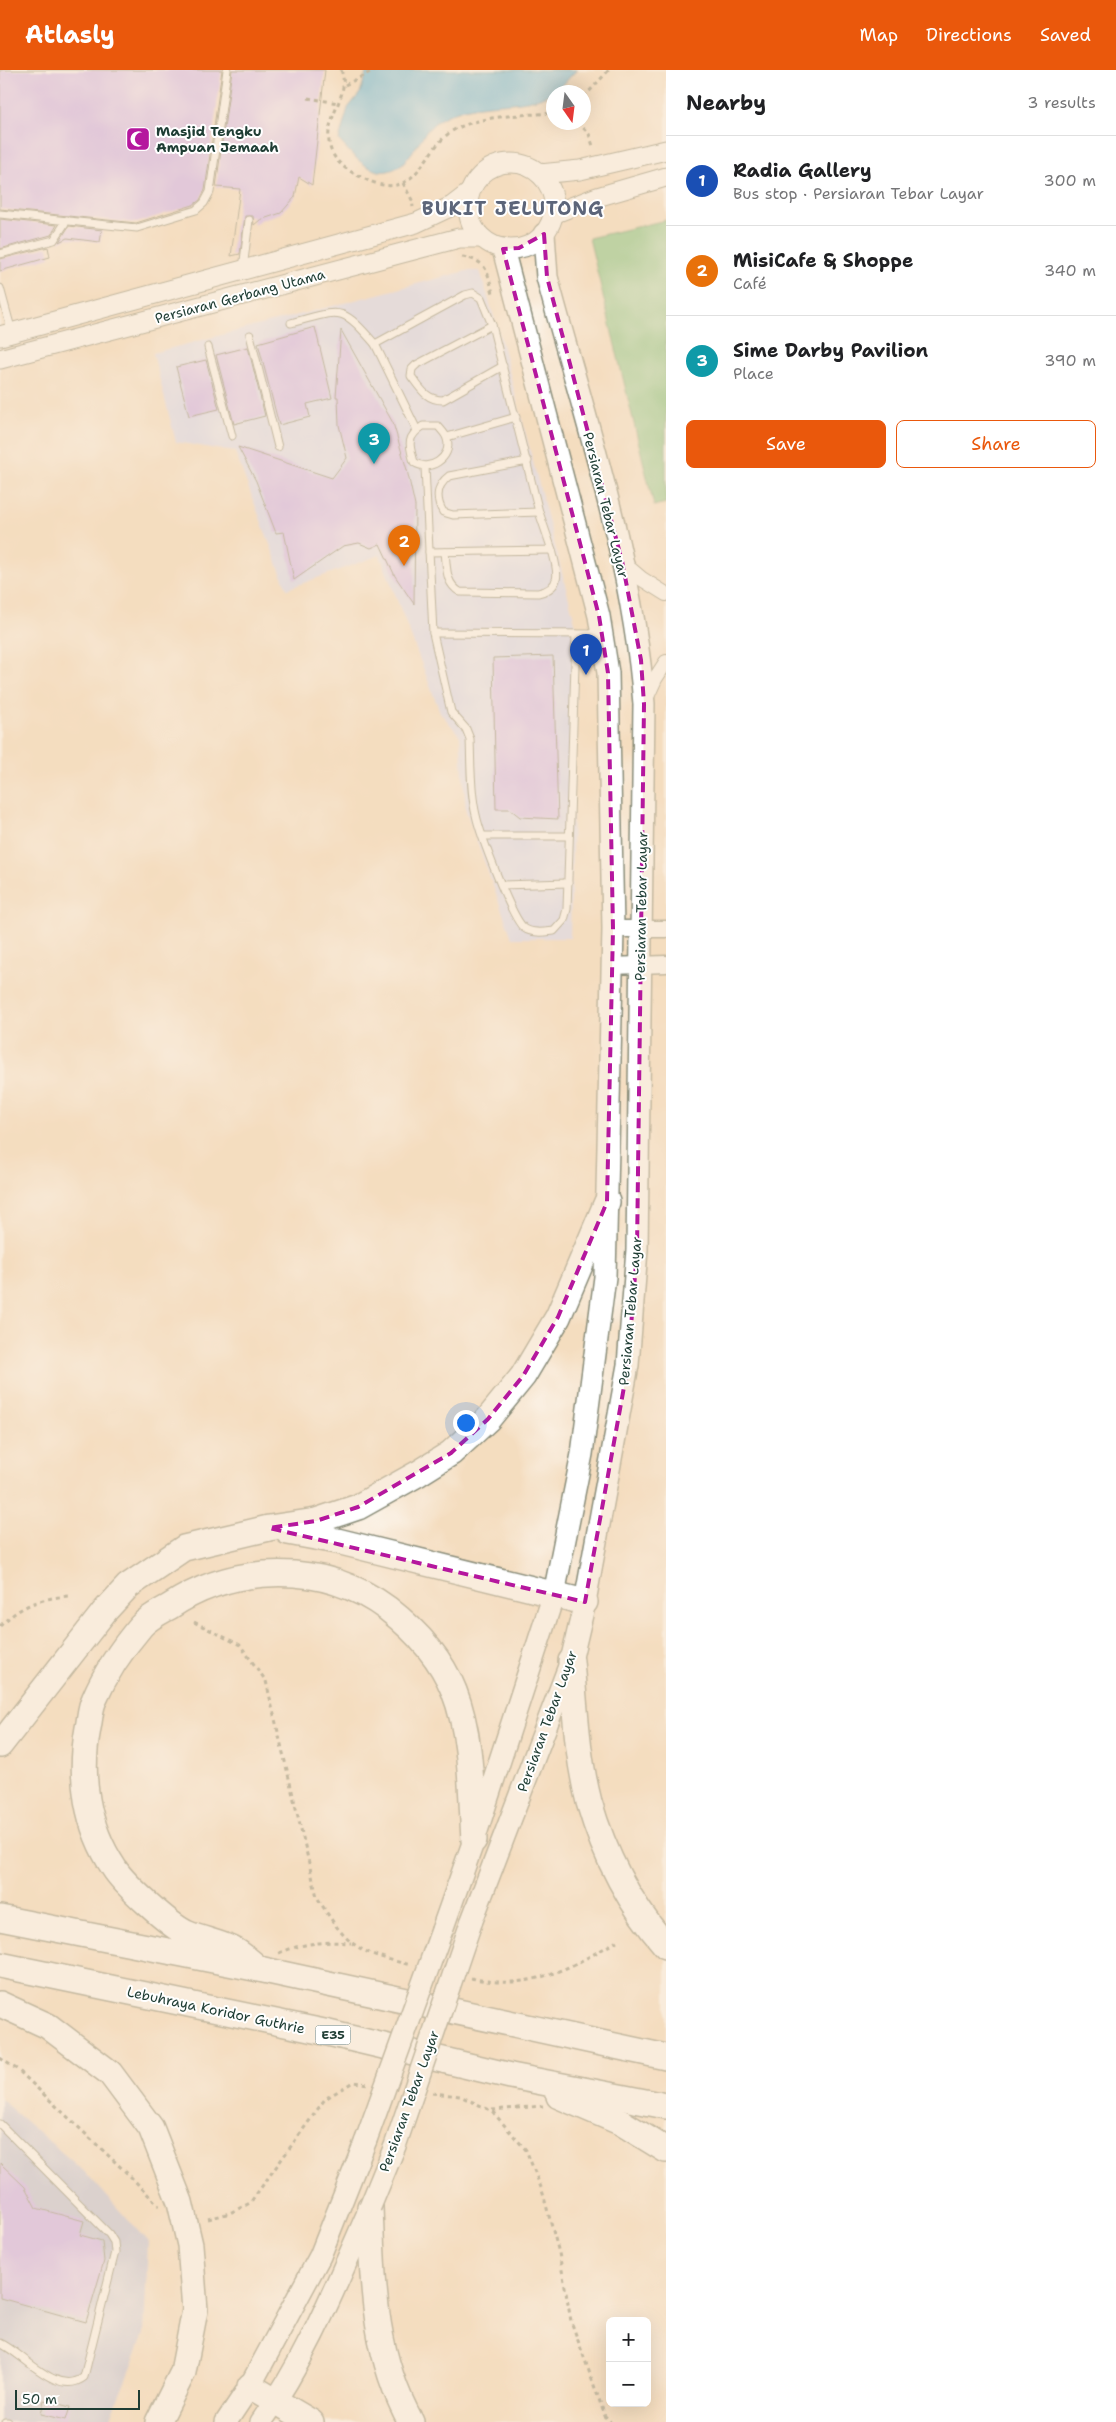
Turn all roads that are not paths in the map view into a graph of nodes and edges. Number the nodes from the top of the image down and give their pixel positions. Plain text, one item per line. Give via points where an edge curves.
1 (227, 70) edge
2 (666, 150) edge
3 (540, 174) junction
4 (666, 177) edge
5 (469, 193) junction
6 (0, 214) edge
7 (553, 214) junction
8 (68, 220) junction
9 (249, 220) dead end
10 (544, 234) junction
11 (482, 238) junction
12 (503, 249) junction
13 (0, 254) edge
14 (243, 270) junction
15 (0, 288) edge
16 (292, 323) dead end
17 (492, 325) junction
18 (6, 334) edge
19 (250, 335) dead end
20 (375, 344) junction
21 (208, 347) dead end
22 (0, 359) edge
23 (503, 366) junction
24 (516, 416) junction
25 (417, 430) junction
26 (232, 436) dead end
27 (447, 437) junction
28 (278, 447) dead end
29 (528, 461) junction
30 (425, 467) junction
31 (539, 512) junction
32 (552, 550) junction
33 (429, 552) junction
34 (445, 552) junction
35 (622, 561) junction
36 (666, 594) edge
37 (433, 633) junction
38 (576, 634) junction
39 (602, 634) junction
40 (666, 662) edge
41 (644, 704) junction
42 (484, 836) junction
43 (569, 836) junction
44 (568, 883) junction
45 (502, 885) junction
46 (613, 929) junction
47 (666, 929) edge
48 (640, 930) junction
49 (666, 964) edge
50 (612, 966) junction
51 (640, 966) junction
52 (606, 1202) junction
53 (269, 1528) junction
54 (554, 1594) junction
55 (585, 1602) junction
56 (570, 1661) junction
57 (0, 1744) edge
58 (474, 1840) junction
59 (0, 1918) edge
60 (666, 1946) edge
61 (0, 1965) edge
62 (259, 1969) junction
63 (0, 2004) edge
64 (666, 2057) edge
65 (511, 2076) junction
66 (666, 2106) edge
67 (0, 2124) edge
68 (666, 2150) edge
69 (370, 2207) junction
70 (0, 2343) edge
71 (250, 2386) junction
72 (276, 2402) junction
73 (158, 2422) edge
74 (226, 2422) edge
75 (262, 2422) edge
76 (311, 2422) edge
77 (411, 2422) edge

1 - 8 lane via 210,192 204,203 196,210 137,228
2 - 3 main road via 598,166
3 - 5 main road, Persiaran Gerbang Utama via 523,164 497,165 475,181
3 - 7 main road via 554,197
4 - 7 main road
5 - 11 main road via 469,217
5 - 14 main road, Persiaran Gerbang Utama via 452,206 416,223
6 - 8 lane
7 - 10 main road
8 - 13 lane via 54,240
9 - 14 lane
10 - 12 main road via 526,246
10 - 35 main road, Persiaran Tebar Layar via 547,277
11 - 12 main road, Persiaran Gerbang Utama
11 - 22 main road, Persiaran Gerbang Utama via 459,238
12 - 39 main road, Persiaran Tebar Layar
14 - 18 main road, Persiaran Gerbang Utama
15 - 18 lane
16 - 20 lane via 334,312 344,314
17 - 20 lane via 482,298 473,293
17 - 23 lane
17 - 23 lane via 416,366 411,376 427,397 443,400
19 - 28 lane
20 - 25 lane
21 - 26 lane
23 - 24 lane
24 - 27 lane
24 - 29 lane
25 - 27 lane via 423,426 438,426
25 - 30 lane via 412,434 411,451 414,462
27 - 30 lane via 448,444 441,458 432,466
29 - 31 lane
29 - 31 lane via 450,476 439,489 438,500 443,512 453,516
30 - 33 lane
31 - 32 lane
32 - 34 lane
32 - 34 lane via 558,574 553,586 538,592 460,592 449,581
33 - 34 lane
33 - 37 lane
35 - 36 street
35 - 41 main road, Persiaran Tebar Layar via 641,660
37 - 38 lane
37 - 42 lane via 451,712 470,739 474,806
38 - 39 lane
38 - 43 lane
39 - 46 main road, Persiaran Tebar Layar via 608,673
40 - 41 street
41 - 48 main road, Persiaran Tebar Layar
42 - 43 lane
42 - 45 lane
43 - 44 lane
44 - 45 lane
44 - 45 lane via 567,909 560,926 554,931 536,932 526,930 517,921
46 - 48 street
46 - 50 main road, Persiaran Tebar Layar
47 - 48 street
48 - 51 main road, Persiaran Tebar Layar
49 - 51 street
50 - 51 street
50 - 52 main road, Persiaran Tebar Layar
51 - 55 main road, Persiaran Tebar Layar via 637,1250 628,1365
52 - 53 highway via 558,1317 523,1376 488,1419 451,1452 419,1474 358,1507 316,1521
52 - 54 main road, Persiaran Tebar Layar via 605,1277 582,1454
53 - 54 highway via 337,1541
53 - 57 highway via 184,1548 128,1586
54 - 55 highway
54 - 58 main road, Persiaran Tebar Layar
55 - 56 main road, Persiaran Tebar Layar
56 - 60 highway via 579,1750 589,1802 614,1868 647,1924
56 - 69 main road, Persiaran Tebar Layar, bridge via 471,1923 395,2146
58 - 62 highway via 469,1758 454,1691 435,1657 409,1625 370,1596 329,1579 300,1574 246,1575 209,1585 181,1599 143,1624 115,1661 93,1701 83,1756 86,1800 97,1836 114,1869 138,1894 183,1932 236,1951
58 - 71 main road, Persiaran Tebar Layar, bridge via 366,2140 320,2256
59 - 62 highway
61 - 65 highway, Lebuhraya Koridor Guthrie / E35 via 324,2032
62 - 64 highway
63 - 73 highway via 48,2026 110,2073 151,2128 180,2202 190,2245 195,2310 183,2372
65 - 66 highway, Lebuhraya Koridor Guthrie / E35
65 - 68 highway via 622,2123
67 - 70 lane via 109,2234 115,2252 84,2376 79,2381 60,2382 31,2365 11,2347
69 - 72 main road, Persiaran Tebar Layar via 328,2304
69 - 77 highway via 373,2282 385,2361 398,2398
71 - 72 highway
71 - 74 main road, Persiaran Tebar Layar
72 - 75 main road, Persiaran Tebar Layar
72 - 76 highway

